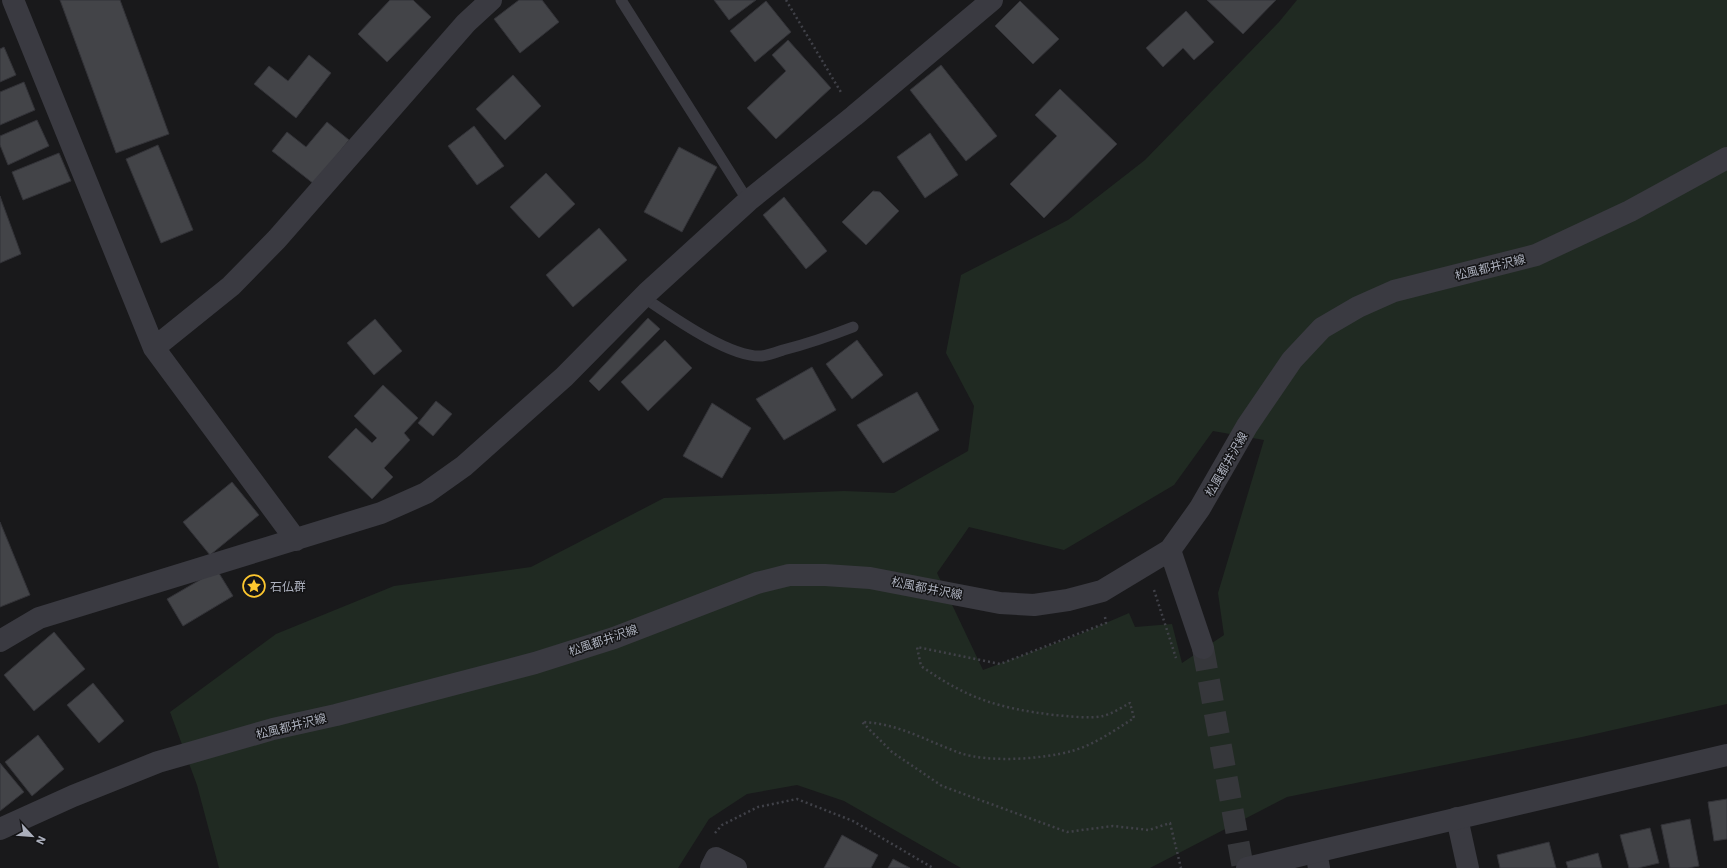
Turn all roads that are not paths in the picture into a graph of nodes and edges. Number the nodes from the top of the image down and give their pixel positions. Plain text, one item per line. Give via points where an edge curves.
1 (13, 0) edge
2 (491, 0) edge
3 (621, 0) edge
4 (992, 0) edge
5 (1727, 158) edge
6 (748, 201) junction
7 (643, 297) junction
8 (853, 327) dead end
9 (154, 348) junction
10 (296, 540) junction
11 (1170, 550) junction
12 (0, 641) edge
13 (1203, 648) tunnel mouth
14 (1727, 755) edge
15 (1457, 818) junction
16 (0, 829) edge
17 (1318, 860) edge
18 (711, 868) edge
19 (736, 868) edge
20 (1247, 868) edge
21 (1468, 868) edge

1 - 9 street
2 - 9 street via 466,23 277,239 231,286
3 - 6 lane
4 - 6 street
5 - 11 street, 松風都井沢線 via 1630,211 1536,255 1394,291 1358,307 1322,328 1292,360 1247,426 1200,508
6 - 7 street
7 - 8 lane via 682,323 726,347 745,354 762,356 807,344
7 - 10 street via 564,377 464,466 426,493 381,513
9 - 10 street
10 - 12 street via 46,616
11 - 13 street
11 - 16 street, 松風都井沢線 via 1102,590 1068,600 1034,605 1000,603 870,578 789,575 757,583 614,638 534,663 273,729 158,762
14 - 15 street
15 - 17 street
15 - 21 street
17 - 20 street
18 - 19 street via 716,858

